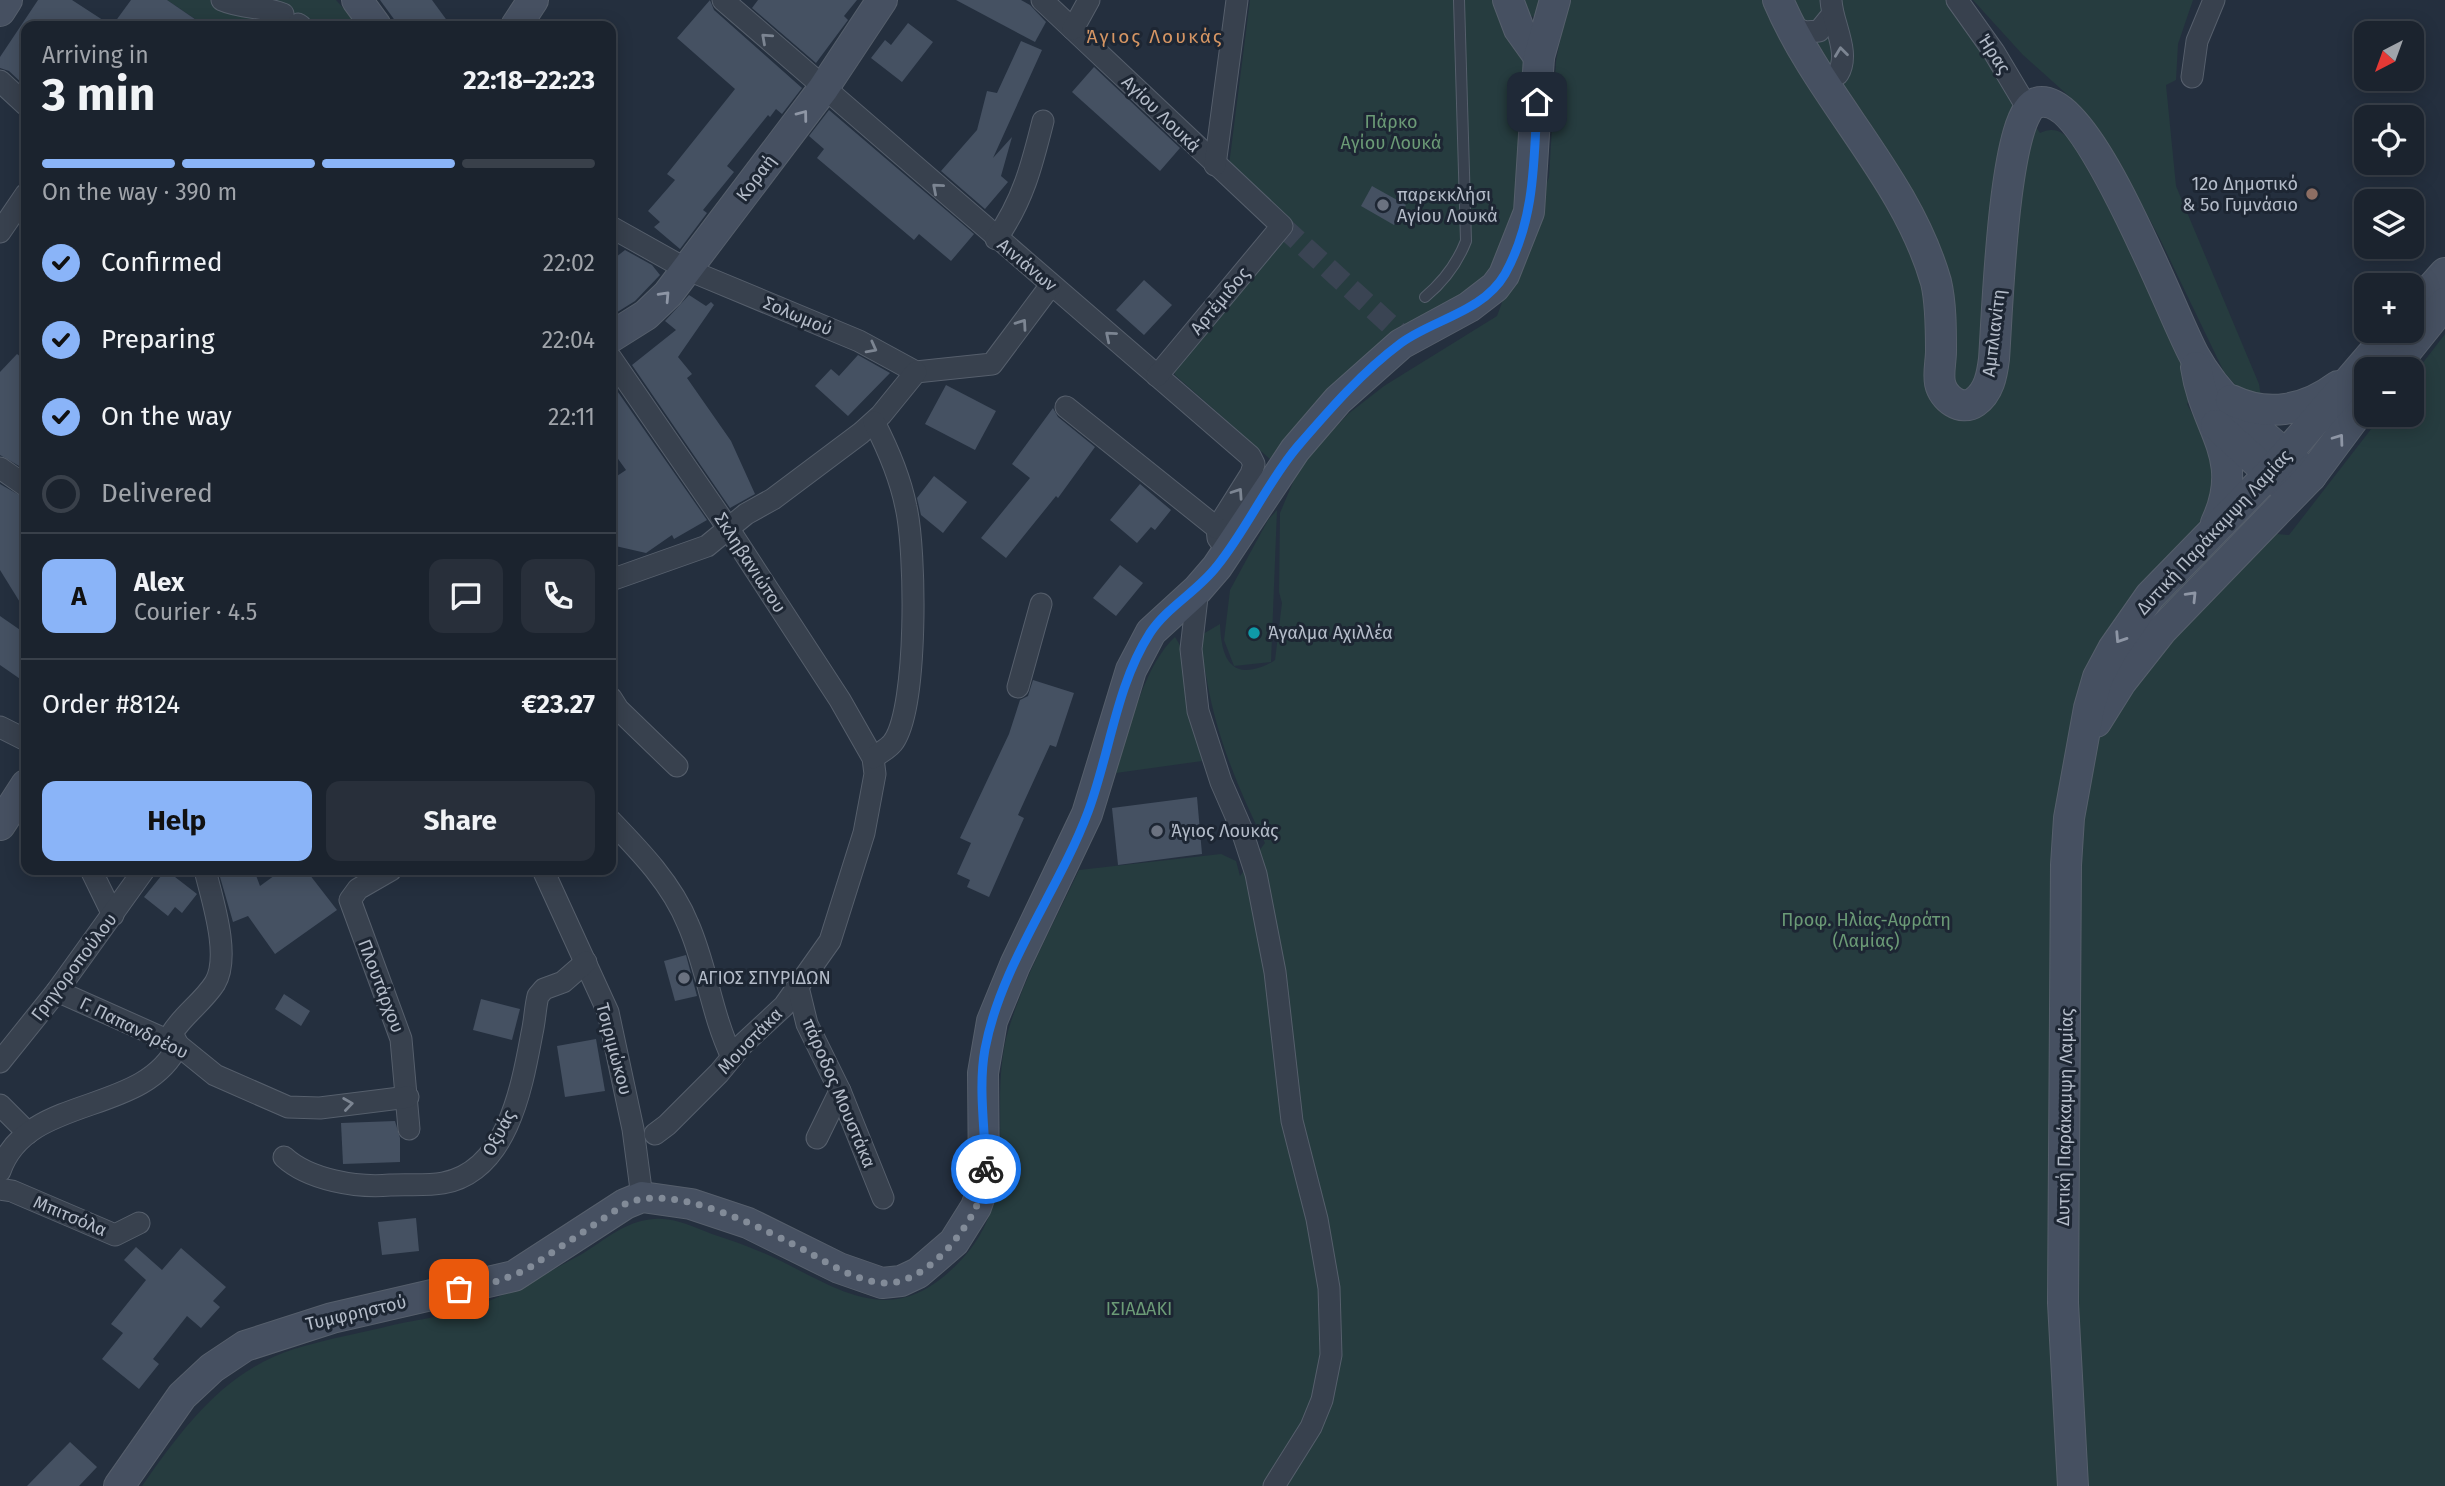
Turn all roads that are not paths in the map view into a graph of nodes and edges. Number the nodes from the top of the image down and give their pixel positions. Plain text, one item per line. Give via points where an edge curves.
1 (7, 0) edge
2 (222, 0) edge
3 (357, 0) edge
4 (533, 0) edge
5 (723, 0) edge
6 (882, 0) edge
7 (1042, 0) edge
8 (1089, 0) edge
9 (1237, 0) edge
10 (1459, 0) edge
11 (1508, 0) edge
12 (1555, 0) edge
13 (1957, 0) edge
14 (2214, 0) edge
15 (1832, 7) edge
16 (0, 11) edge
17 (1784, 13) edge
18 (292, 21) edge
19 (372, 21) edge
20 (519, 21) edge
21 (1073, 29) junction
22 (1539, 57) junction
23 (2192, 77) dead end
24 (1824, 80) junction
25 (0, 81) edge
26 (823, 89) junction
27 (21, 100) edge
28 (2028, 109) junction
29 (1043, 121) dead end
30 (1215, 165) junction
31 (21, 201) edge
32 (1282, 226) joint
33 (616, 230) edge
34 (0, 232) edge
35 (996, 239) junction
36 (686, 270) junction
37 (2445, 273) edge
38 (1051, 285) junction
39 (1424, 297) dead end
40 (2424, 297) edge
41 (2445, 303) edge
42 (616, 334) edge
43 (2382, 343) edge
44 (2370, 357) edge
45 (2402, 357) edge
46 (616, 365) edge
47 (916, 372) junction
48 (2354, 372) edge
49 (2354, 375) edge
50 (1157, 376) junction
51 (1066, 407) dead end
52 (2218, 408) junction
53 (2354, 418) edge
54 (874, 422) junction
55 (2278, 465) junction
56 (0, 468) edge
57 (21, 483) edge
58 (2302, 485) junction
59 (728, 528) junction
60 (2211, 534) junction
61 (1215, 559) junction
62 (616, 578) edge
63 (1041, 604) dead end
64 (1018, 687) dead end
65 (616, 706) edge
66 (0, 727) edge
67 (21, 738) edge
68 (2081, 750) junction
69 (677, 766) dead end
70 (874, 766) junction
71 (21, 796) edge
72 (0, 825) edge
73 (616, 827) edge
74 (93, 875) edge
75 (141, 875) edge
76 (206, 875) edge
77 (382, 875) edge
78 (544, 875) edge
79 (113, 915) junction
80 (586, 962) junction
81 (798, 987) junction
82 (57, 991) junction
83 (178, 1045) junction
84 (732, 1057) junction
85 (0, 1062) edge
86 (840, 1091) junction
87 (408, 1097) junction
88 (0, 1105) edge
89 (409, 1129) dead end
90 (28, 1133) junction
91 (655, 1133) dead end
92 (817, 1138) dead end
93 (284, 1157) dead end
94 (0, 1171) edge
95 (0, 1189) edge
96 (642, 1197) junction
97 (883, 1198) dead end
98 (139, 1223) dead end
99 (119, 1486) edge
100 (1274, 1486) edge
101 (2073, 1486) edge

1 - 16 street
2 - 18 street via 238,7 271,9
3 - 19 street
4 - 20 street
26 -> 5 street, Αινιάνων
6 - 26 street, Κοραή
7 - 21 street, Αγίου Λουκά
8 - 21 street
9 - 30 street
10 - 39 lane via 1466,241 1439,285
11 - 22 street via 1519,29
12 - 22 street
13 - 28 street, Ήρας
14 - 23 street via 2197,40
15 - 17 street via 1819,31 1805,32
24 -> 15 street via 1838,74 1843,59
17 - 24 street, Αμπλιανίτη
21 - 30 street, Αγίου Λουκά
22 - 61 street via 1529,212 1504,275 1495,288 1469,307 1401,344 1338,400
24 - 28 street, Αμπλιανίτη via 1880,166 1923,245 1936,285 1940,384 1949,399 1964,406 1982,396 1991,376 2008,179 2018,129
25 - 27 street
35 -> 26 street, Αινιάνων
36 -> 26 street, Κοραή
28 - 52 street via 2039,102 2051,103 2084,132 2122,200
29 - 35 street via 1015,213
30 - 32 street, Αγίου Λουκά
31 - 34 street
32 - 50 street, Αρτέμιδος
33 - 36 street, Σολωμού
35 - 38 street, Αινιάνων
42 -> 36 street, Κοραή via 646,315
36 -> 47 street, Σολωμού via 859,341
37 - 40 street
47 -> 38 street via 992,363
50 -> 38 street, Αινιάνων
41 - 45 street
43 - 44 street
46 - 59 street, Σκληβανιώτου
47 - 54 street
48 - 52 street via 2313,403 2294,408
49 - 55 street, Δυτική Παράκαμψη Λαμίας
61 -> 50 street, Αινιάνων via 1253,459
51 - 61 street
52 - 55 street
52 - 60 street via 2228,478 2226,499
58 -> 53 street
54 - 59 street via 818,467
54 - 70 street via 907,508 912,588 906,701 894,742
55 - 58 street
55 - 60 street, Δυτική Παράκαμψη Λαμίας
56 - 57 street
68 -> 58 street, Δυτική Παράκαμψη Λαμίας via 2121,682 2162,630
59 - 62 street via 695,551
59 - 70 street, Σκληβανιώτου via 839,700
60 -> 68 street, Δυτική Παράκαμψη Λαμίας via 2150,596 2113,649 2093,693
61 - 96 street via 1158,623 1136,662 1087,814 997,1006 984,1054 984,1184 972,1216 946,1251 910,1278 872,1282 748,1223 691,1204
61 - 100 street via 1191,649 1198,711 1256,874 1275,972 1292,1121 1329,1288 1331,1355 1322,1400 1311,1427
63 - 64 street
65 - 69 street
66 - 67 street
68 - 101 street, Δυτική Παράκαμψη Λαμίας via 2066,866 2063,1303
70 - 81 street, Μουστάκα via 864,833 830,941
71 - 72 street
73 - 84 street via 678,903
74 - 79 street
75 - 79 street, Γρηγοροπούλου
76 - 83 street via 222,951 220,966 216,980 172,1033
77 - 87 street, Πλουτάρχου via 358,889 350,900 401,1039
78 - 80 street, Τσιριμώκου
79 - 82 street, Γρηγοροπούλου
80 - 93 street, Οξυάς via 538,996 518,1097 496,1146 471,1172 443,1183 362,1185 297,1169
80 - 96 street, Τσιριμώκου via 611,1026
81 - 84 street, Μουστάκα
81 - 86 street, πάροδος Μουστάκα via 807,1024
82 - 83 street, Γ. Παπανδρέου
82 - 85 street, Γρηγοροπούλου
83 -> 87 street, Γ. Παπανδρέου via 215,1075 288,1107 320,1108
83 - 90 street via 172,1058 143,1082 52,1118
84 - 91 street, Μουστάκα
86 - 92 street
86 - 97 street, πάροδος Μουστάκα
87 - 89 street, Πλουτάρχου
88 - 90 street
90 - 94 street
95 - 98 street, Μπιτσόλα via 115,1235
96 - 99 street, Τυμφρηστού via 514,1276 332,1318 245,1346 212,1368 183,1396

